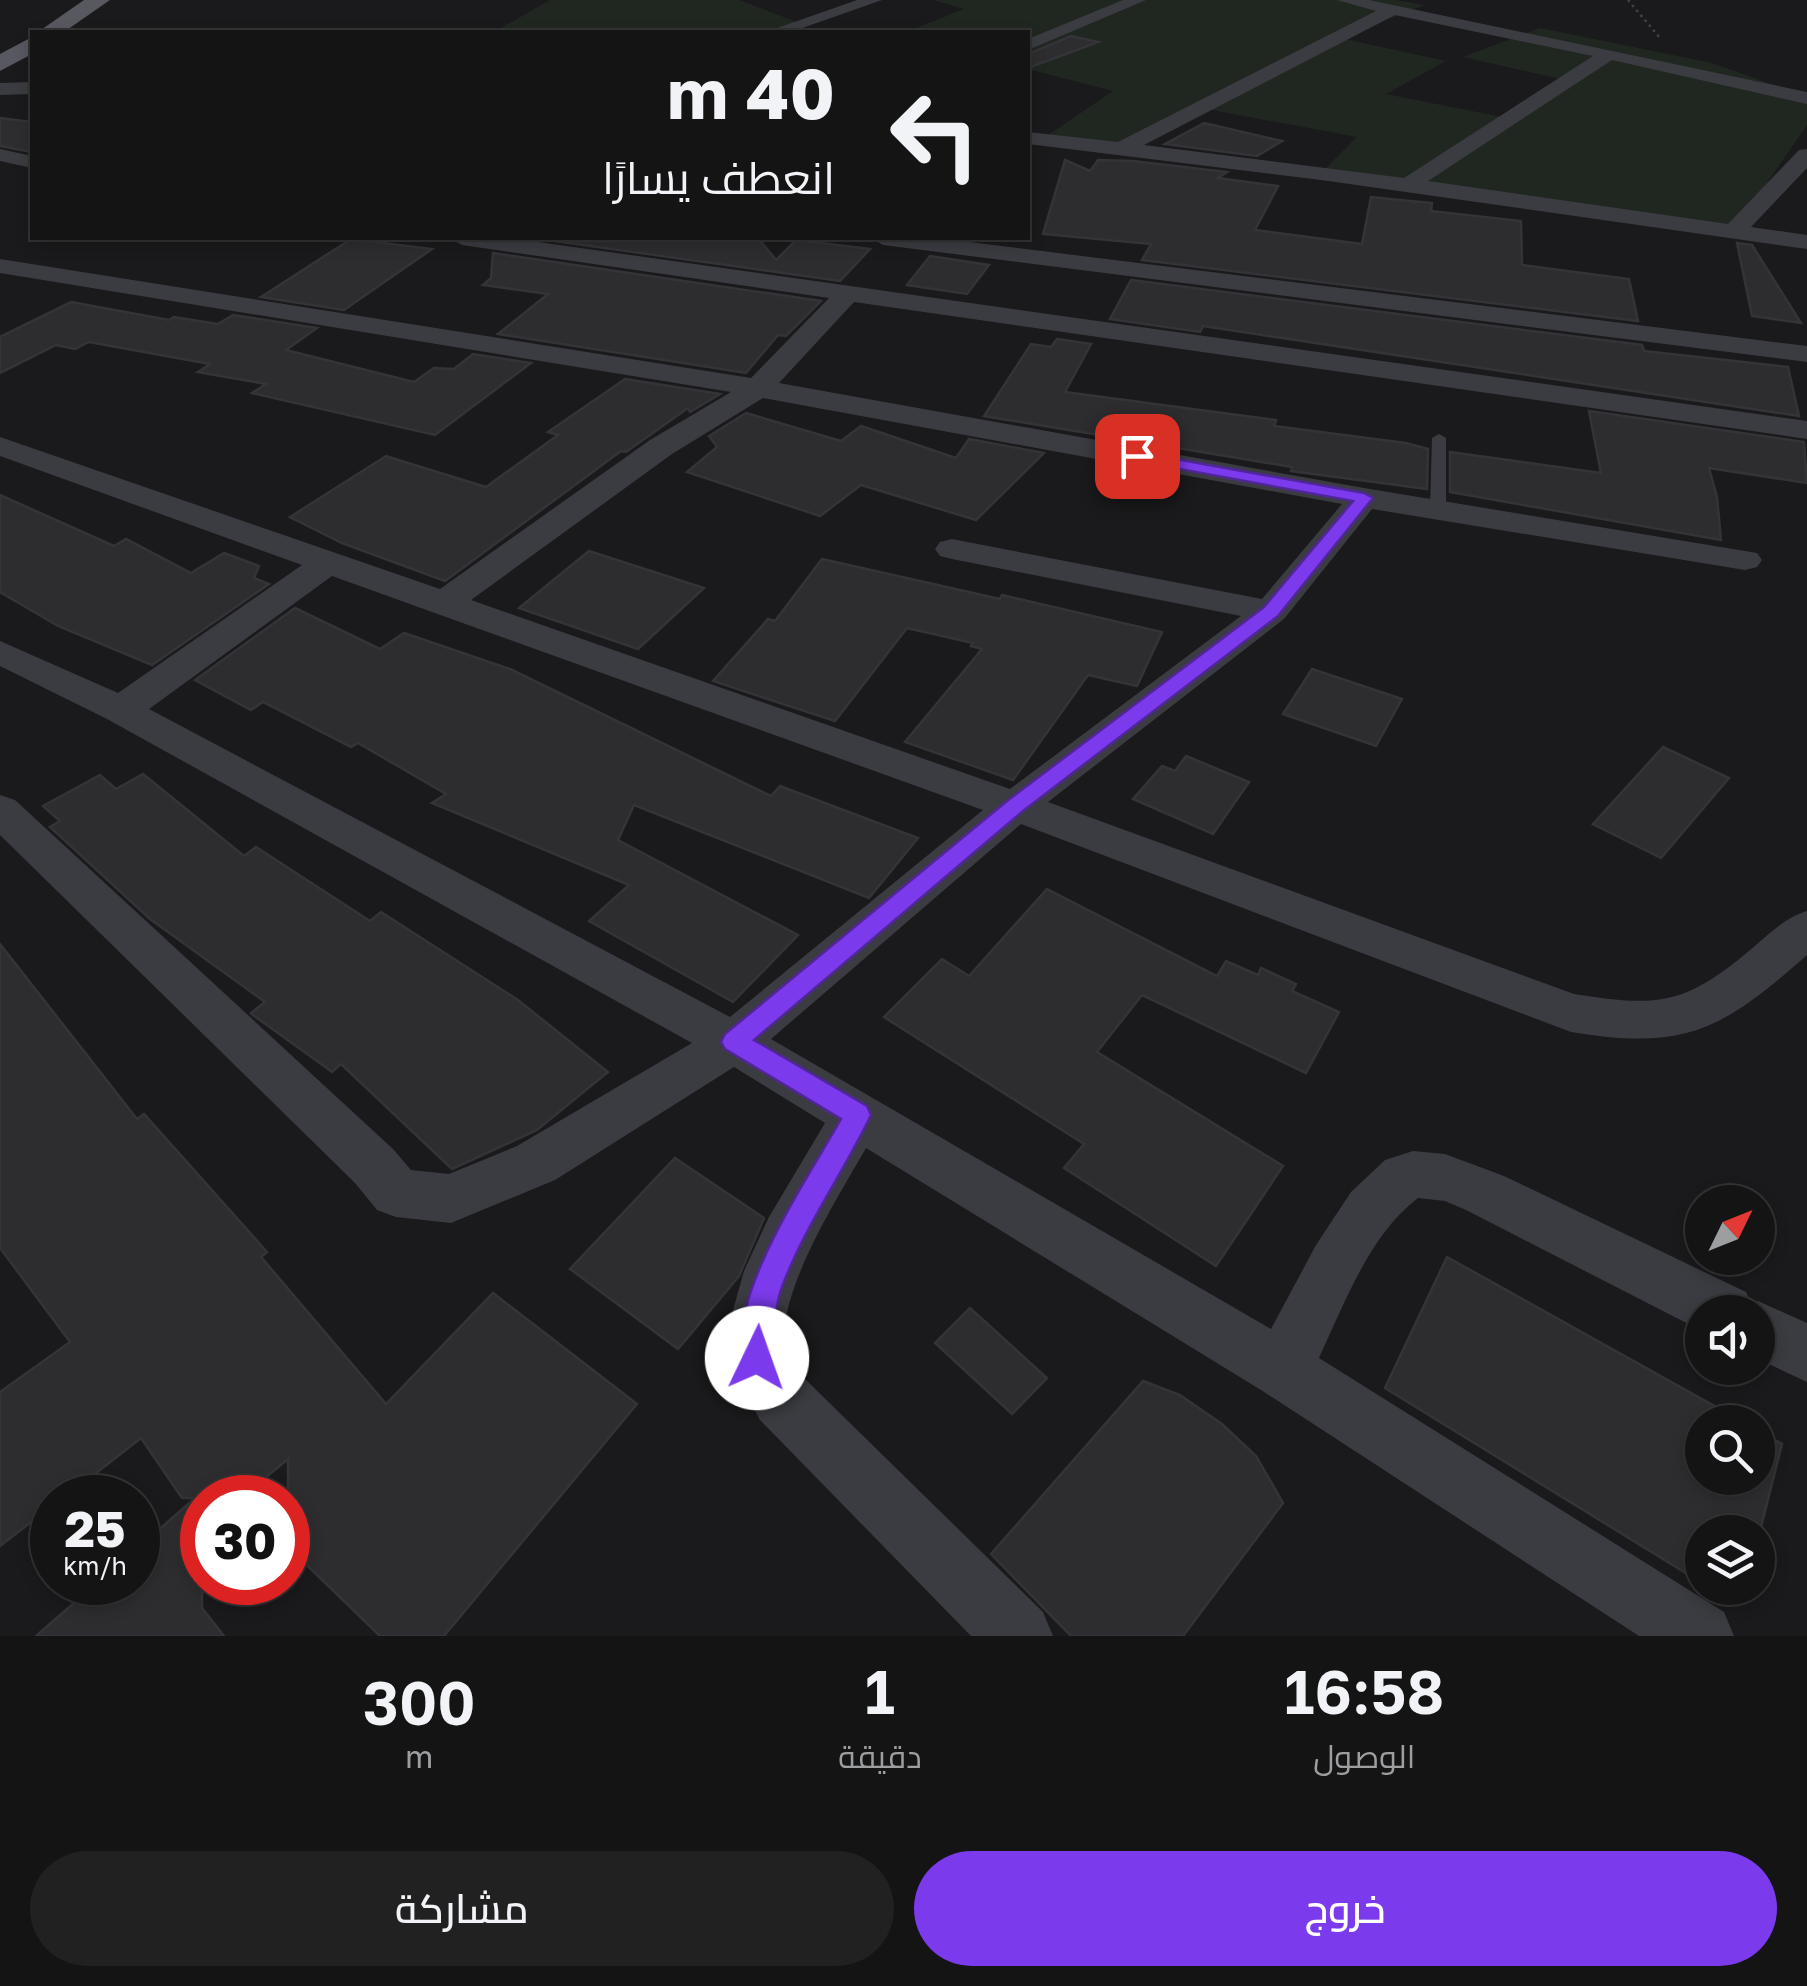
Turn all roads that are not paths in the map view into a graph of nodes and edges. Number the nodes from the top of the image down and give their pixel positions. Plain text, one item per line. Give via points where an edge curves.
1 (99, 0) edge
2 (874, 0) edge
3 (1138, 0) edge
4 (1345, 0) edge
5 (803, 7) dead end
6 (1392, 10) junction
7 (832, 14) junction
8 (53, 30) edge
9 (781, 30) edge
10 (1030, 44) edge
11 (18, 47) edge
12 (1610, 54) junction
13 (0, 64) edge
14 (1744, 82) junction
15 (1807, 83) edge
16 (0, 88) edge
17 (30, 88) edge
18 (1807, 98) edge
19 (1030, 138) edge
20 (1123, 148) junction
21 (0, 155) edge
22 (1807, 156) edge
23 (30, 162) edge
24 (1408, 185) junction
25 (1732, 232) junction
26 (476, 240) edge
27 (914, 240) edge
28 (1807, 242) edge
29 (0, 266) edge
30 (847, 294) junction
31 (1807, 354) edge
32 (758, 388) junction
33 (1807, 430) edge
34 (1439, 438) dead end
35 (0, 446) edge
36 (1364, 498) junction
37 (1438, 510) junction
38 (952, 549) dead end
39 (331, 560) junction
40 (1745, 560) dead end
41 (444, 603) junction
42 (1271, 612) junction
43 (0, 652) edge
44 (120, 710) junction
45 (1015, 806) junction
46 (0, 810) edge
47 (1807, 928) edge
48 (734, 1042) junction
49 (858, 1115) junction
50 (1691, 1295) edge
51 (1775, 1337) edge
52 (1807, 1353) edge
53 (1282, 1369) junction
54 (1020, 1636) edge
55 (1700, 1636) edge

1 - 8 main road
2 - 7 street
3 - 10 street
4 - 6 street
5 - 7 street
6 - 12 street
6 - 20 street
7 - 9 street
11 - 13 main road
12 - 14 street
12 - 24 street
14 - 15 street
14 - 18 street
16 - 17 street
19 - 20 street
20 - 24 street
21 - 23 street
22 - 25 street
24 - 25 street
25 - 28 street
26 - 30 street
27 - 31 street
29 - 32 street
30 - 32 street
30 - 33 street
32 - 36 street
32 - 41 street via 660,447
34 - 37 lane
35 - 39 street
36 - 37 street
36 - 42 street
37 - 40 street
38 - 42 street
39 - 41 street
39 - 44 street
41 - 45 street
42 - 45 street
43 - 44 street
44 - 48 street
45 - 47 street via 1571,1014 1622,1023 1662,1024 1700,1012
45 - 48 street
46 - 48 street via 396,1193 452,1199 536,1163
48 - 49 street
49 - 53 street
49 - 54 street via 768,1281 756,1320 757,1358 782,1399
50 - 53 street via 1485,1193 1447,1178 1407,1175 1379,1195
51 - 52 street
53 - 55 street

